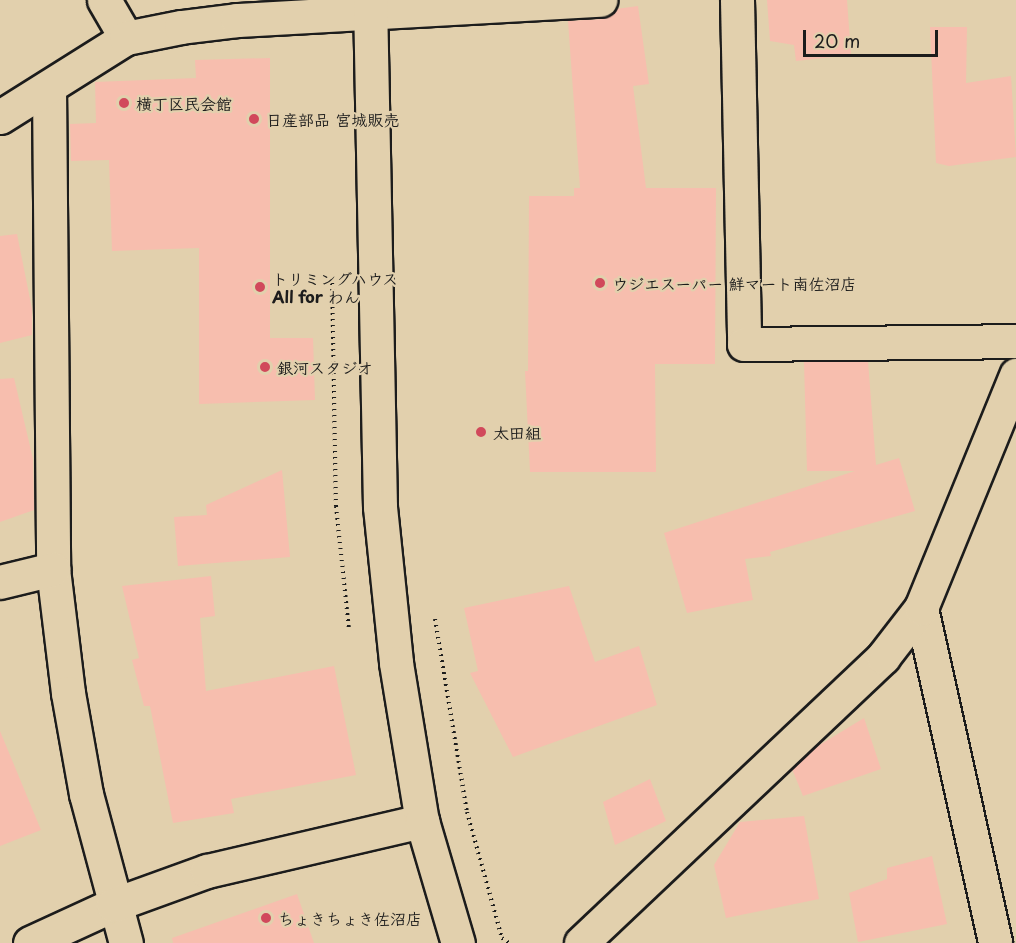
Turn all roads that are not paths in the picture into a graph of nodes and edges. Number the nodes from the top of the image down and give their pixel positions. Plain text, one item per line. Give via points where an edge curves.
1 (104, 0) edge
2 (600, 0) edge
3 (737, 0) edge
4 (370, 6) edge
5 (126, 38) junction
6 (49, 87) junction
7 (0, 117) edge
8 (1016, 341) edge
9 (1016, 375) edge
10 (53, 569) junction
11 (0, 582) edge
12 (921, 608) junction
13 (422, 821) junction
14 (113, 905) junction
15 (30, 943) edge
16 (126, 943) edge
17 (458, 943) edge
18 (581, 943) edge
19 (995, 943) edge

1 - 5 street
2 - 4 street
3 - 8 street via 744,344
4 - 5 street via 237,20
4 - 13 street via 380,507 396,663
5 - 6 street
6 - 7 street
6 - 10 street
9 - 12 street
10 - 11 street
10 - 14 street via 68,693
12 - 18 street via 883,657
12 - 19 street
13 - 14 street via 207,871
13 - 17 street
14 - 15 street
14 - 16 street

